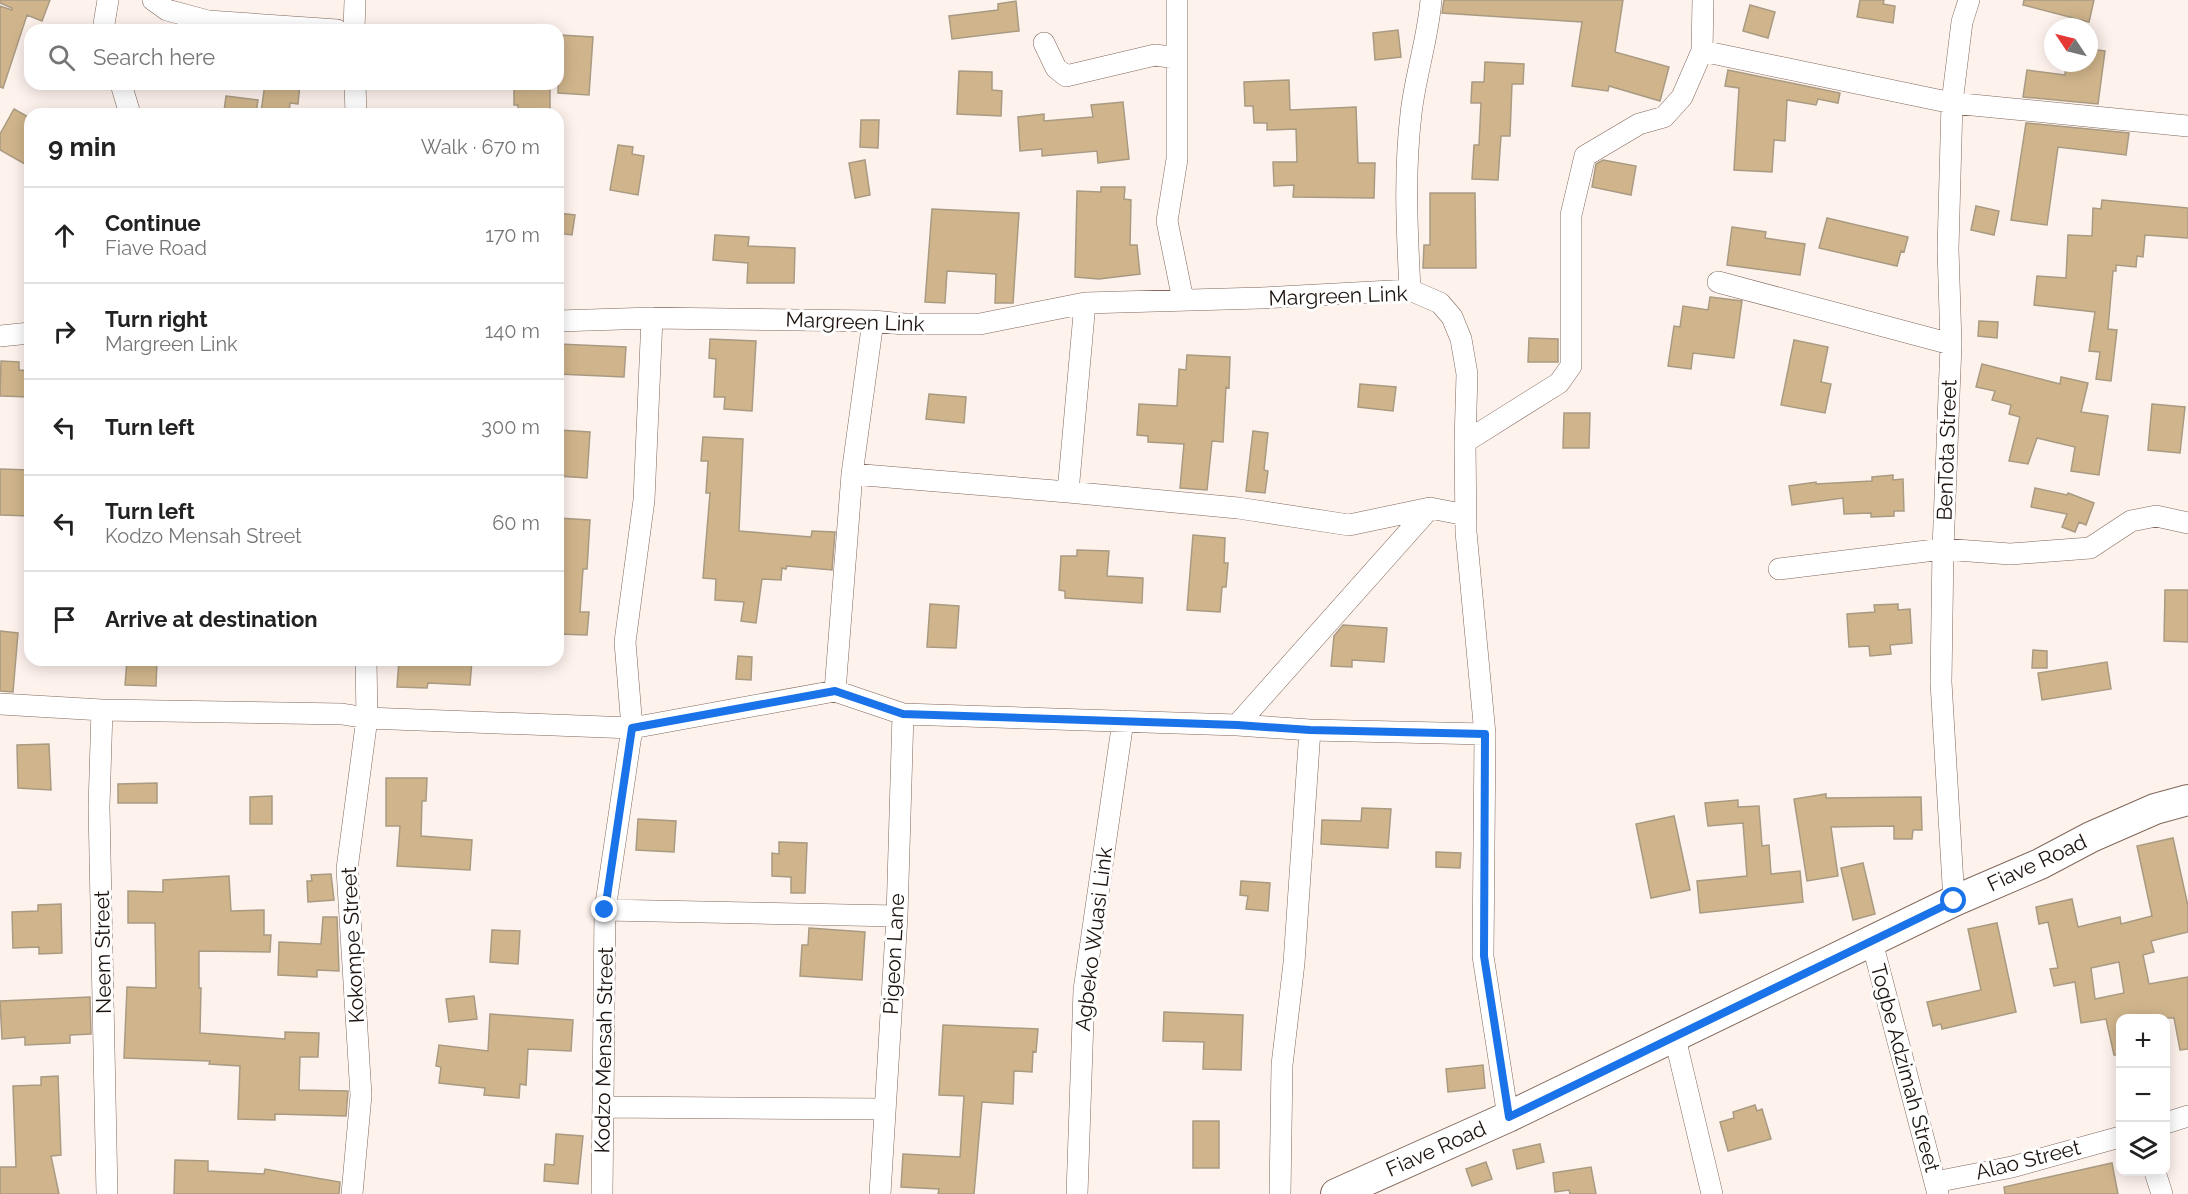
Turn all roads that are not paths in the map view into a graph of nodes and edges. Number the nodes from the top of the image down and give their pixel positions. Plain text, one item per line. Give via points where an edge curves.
1 (108, 0) edge
2 (153, 0) edge
3 (356, 0) edge
4 (1177, 0) edge
5 (1431, 0) edge
6 (1703, 0) edge
7 (1969, 0) edge
8 (104, 24) edge
9 (251, 24) edge
10 (354, 24) edge
11 (1044, 43) dead end
12 (1702, 51) junction
13 (1177, 58) junction
14 (123, 90) edge
15 (355, 90) edge
16 (1952, 103) junction
17 (128, 108) edge
18 (356, 108) edge
19 (2188, 126) edge
20 (1718, 282) dead end
21 (1410, 290) junction
22 (1183, 300) junction
23 (1085, 303) junction
24 (652, 318) junction
25 (564, 321) edge
26 (873, 321) junction
27 (24, 334) edge
28 (0, 336) edge
29 (1951, 344) junction
30 (1465, 442) junction
31 (852, 474) junction
32 (1068, 492) junction
33 (1430, 508) junction
34 (1466, 515) junction
35 (2188, 523) edge
36 (1943, 549) junction
37 (1779, 569) dead end
38 (366, 666) edge
39 (835, 691) junction
40 (0, 704) edge
41 (102, 710) junction
42 (903, 714) junction
43 (367, 718) junction
44 (1123, 721) junction
45 (1237, 725) junction
46 (632, 728) junction
47 (1310, 730) junction
48 (1485, 734) junction
49 (2188, 800) edge
50 (1954, 901) junction
51 (605, 910) junction
52 (897, 916) junction
53 (1872, 942) junction
54 (1675, 1038) junction
55 (603, 1107) junction
56 (884, 1109) junction
57 (2188, 1116) edge
58 (1509, 1117) junction
59 (2169, 1122) edge
60 (2116, 1138) edge
61 (2156, 1176) edge
62 (1936, 1188) edge
63 (108, 1194) edge
64 (352, 1194) edge
65 (602, 1194) edge
66 (880, 1194) edge
67 (1077, 1194) edge
68 (1280, 1194) edge
69 (1336, 1194) edge
70 (1712, 1194) edge
71 (2162, 1194) edge

1 - 8 street
2 - 9 street via 167,10 208,21
3 - 10 street
4 - 13 street
5 - 21 street via 1411,112 1406,200
6 - 12 street
7 - 16 street, BenTota Street via 1962,22
11 - 13 street via 1056,68 1066,76 1155,55
12 - 16 street
12 - 30 street via 1682,97 1664,117 1639,124 1585,156 1571,215 1571,366 1559,382
13 - 22 street via 1177,159 1167,221
14 - 17 street
15 - 18 street
16 - 19 street
16 - 29 street, BenTota Street via 1948,249
20 - 29 street
21 - 22 street, Margreen Link
21 - 30 street, Margreen Link via 1440,303 1452,317 1461,339 1467,374
22 - 23 street, Margreen Link
23 - 26 street, Margreen Link via 980,324
23 - 32 street
24 - 25 street, Margreen Link
24 - 26 street, Margreen Link
24 - 46 street, Kodzo Mensah Street via 644,500 625,642
26 - 31 street
27 - 28 street
29 - 36 street, BenTota Street
30 - 34 street, Margreen Link
31 - 32 street
31 - 39 street
32 - 33 street via 1238,508 1349,525
33 - 34 street
33 - 45 street
34 - 48 street, Margreen Link
35 - 36 street via 2156,516 2131,521 2090,548 2010,554
36 - 37 street
36 - 50 street, BenTota Street via 1941,682
38 - 43 street, Kokompe Street
39 - 42 street
39 - 46 street
40 - 41 street
41 - 43 street via 342,714
41 - 63 street, Neem Street via 99,807
42 - 44 street
42 - 52 street, Pigeon Lane
43 - 46 street
43 - 64 street, Kokompe Street via 347,869 361,1095
44 - 45 street
44 - 67 street, Agbeko Wuasi Link via 1084,990
45 - 47 street
46 - 51 street, Kodzo Mensah Street
47 - 48 street
47 - 68 street via 1294,963 1282,1065
48 - 58 street, Margreen Link via 1484,956
49 - 50 street, Fiave Road via 2155,809
50 - 53 street, Fiave Road
51 - 52 street
51 - 55 street, Kodzo Mensah Street
52 - 56 street, Pigeon Lane
53 - 54 street, Fiave Road
53 - 62 street, Togbe Adzimah Street
54 - 58 street, Fiave Road
54 - 70 street
55 - 56 street
55 - 65 street, Kodzo Mensah Street
56 - 66 street, Pigeon Lane
57 - 59 street
58 - 69 street, Fiave Road
60 - 62 street, Alao Street
61 - 71 street

